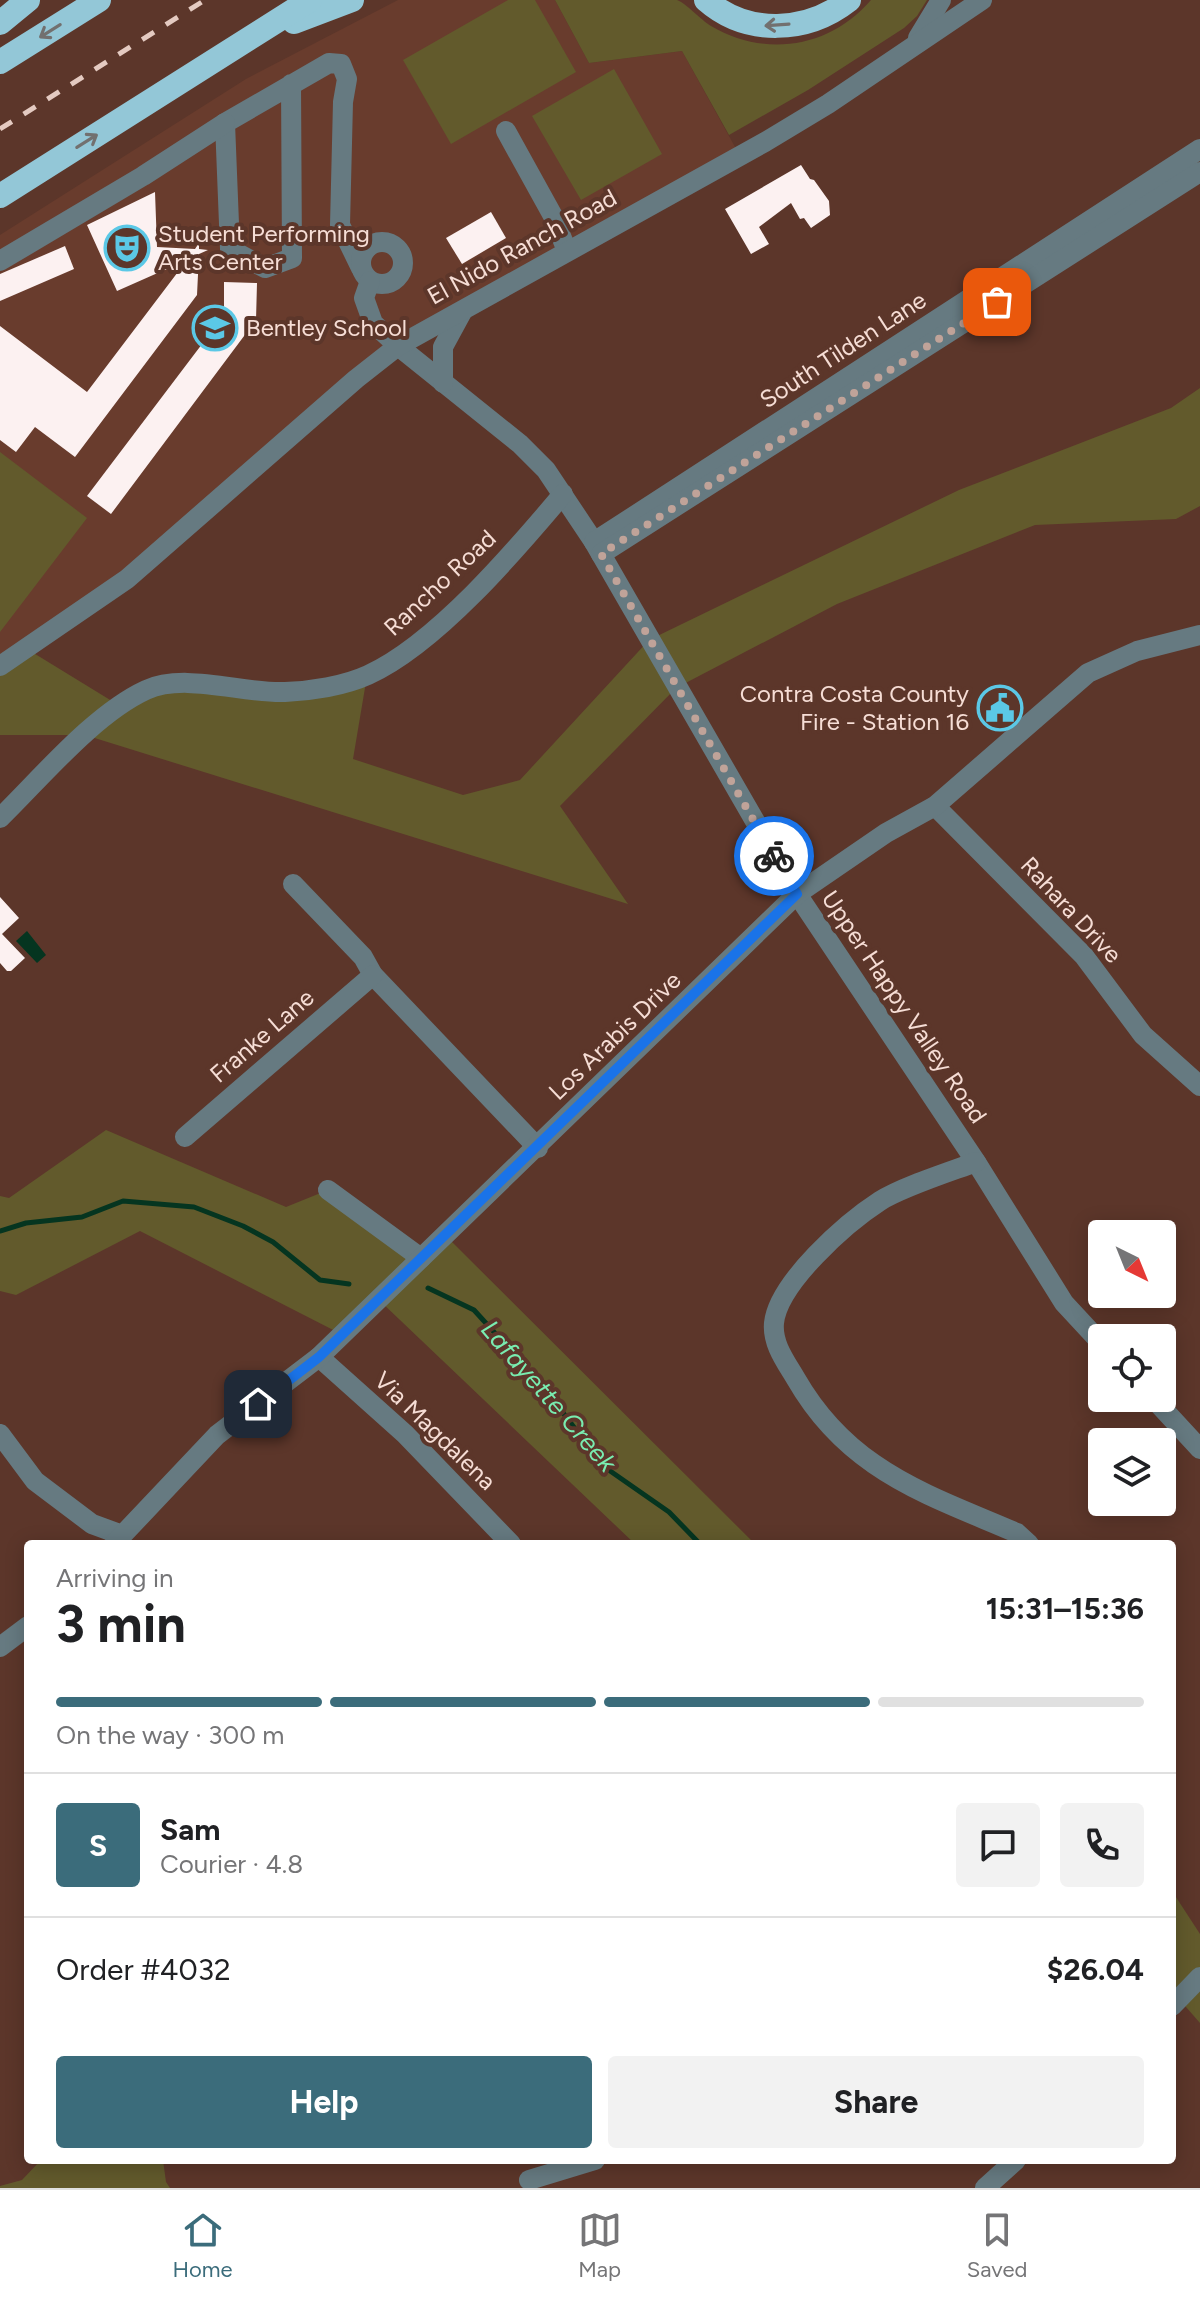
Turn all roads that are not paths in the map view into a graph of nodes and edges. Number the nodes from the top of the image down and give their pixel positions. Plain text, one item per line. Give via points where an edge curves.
1 (28, 0) edge
2 (99, 0) edge
3 (310, 0) edge
4 (352, 0) edge
5 (706, 0) edge
6 (849, 0) edge
7 (941, 0) edge
8 (982, 0) edge
9 (0, 23) edge
10 (247, 40) junction
11 (911, 48) junction
12 (0, 62) edge
13 (291, 84) junction
14 (225, 123) junction
15 (506, 131) dead end
16 (1200, 149) edge
17 (1200, 172) edge
18 (0, 196) edge
19 (567, 251) junction
20 (0, 261) edge
21 (463, 310) junction
22 (398, 346) junction
23 (443, 383) junction
24 (563, 494) junction
25 (597, 548) junction
26 (1200, 635) edge
27 (0, 666) edge
28 (935, 806) junction
29 (0, 818) edge
30 (293, 884) dead end
31 (797, 894) junction
32 (373, 975) junction
33 (1200, 1086) edge
34 (185, 1137) dead end
35 (538, 1148) junction
36 (976, 1162) junction
37 (328, 1190) dead end
38 (421, 1258) junction
39 (1088, 1329) edge
40 (319, 1357) junction
41 (1166, 1412) edge
42 (0, 1434) edge
43 (1200, 1449) edge
44 (118, 1540) edge
45 (507, 1540) edge
46 (1025, 1540) edge
47 (24, 1629) edge
48 (0, 1647) edge
49 (1200, 1977) edge
50 (1176, 2002) edge
51 (578, 2164) edge
52 (1012, 2164) edge
53 (528, 2176) edge
54 (985, 2188) edge

1 - 9 highway
2 -> 12 highway
3 - 10 highway
4 - 10 highway
6 -> 5 highway via 812,21 760,26 736,19
7 - 11 street
8 - 11 street, El Nido Ranch Road
18 -> 10 highway
11 - 19 street, El Nido Ranch Road via 765,142
13 - 14 street
13 - 14 street via 292,258 265,268 230,249
13 - 22 street, Upper Happy Valley Road via 329,63 341,64 347,79 340,225 366,274 364,298 373,323
14 - 20 street
15 - 19 street
16 - 25 street, South Tilden Lane
17 - 25 street
19 - 21 street, El Nido Ranch Road
21 - 22 street, El Nido Ranch Road
21 - 23 street via 443,347
22 - 23 street, Upper Happy Valley Road
22 - 27 street, El Nido Ranch Road via 127,579
23 - 24 street, Upper Happy Valley Road via 520,444
24 - 25 street, Upper Happy Valley Road
24 - 29 street, Rancho Road via 457,609 407,652 367,676 283,692 177,684 148,689 96,724
25 - 31 street, Upper Happy Valley Road
26 - 28 street, Los Arabis Drive via 1137,651 1088,673
28 - 31 street, Los Arabis Drive
28 - 33 street, Rahara Drive via 1084,956 1143,1035
30 - 32 street via 363,957
31 - 35 street, Los Arabis Drive
31 - 36 street, Upper Happy Valley Road
32 - 34 street, Franke Lane
32 - 35 street
35 - 38 street, Los Arabis Drive
36 - 39 street, Upper Happy Valley Road via 1064,1303
36 - 46 street via 881,1200 797,1276 780,1301 773,1325 776,1344 810,1403 845,1441 921,1492
37 - 38 street
38 - 40 street, Los Arabis Drive
40 - 44 street, Los Arabis Drive via 217,1435
40 - 45 street, Via Magdalena via 405,1434
41 - 43 street
42 - 44 street via 35,1481
47 - 48 street
49 - 50 street
51 - 53 street
52 - 54 street

